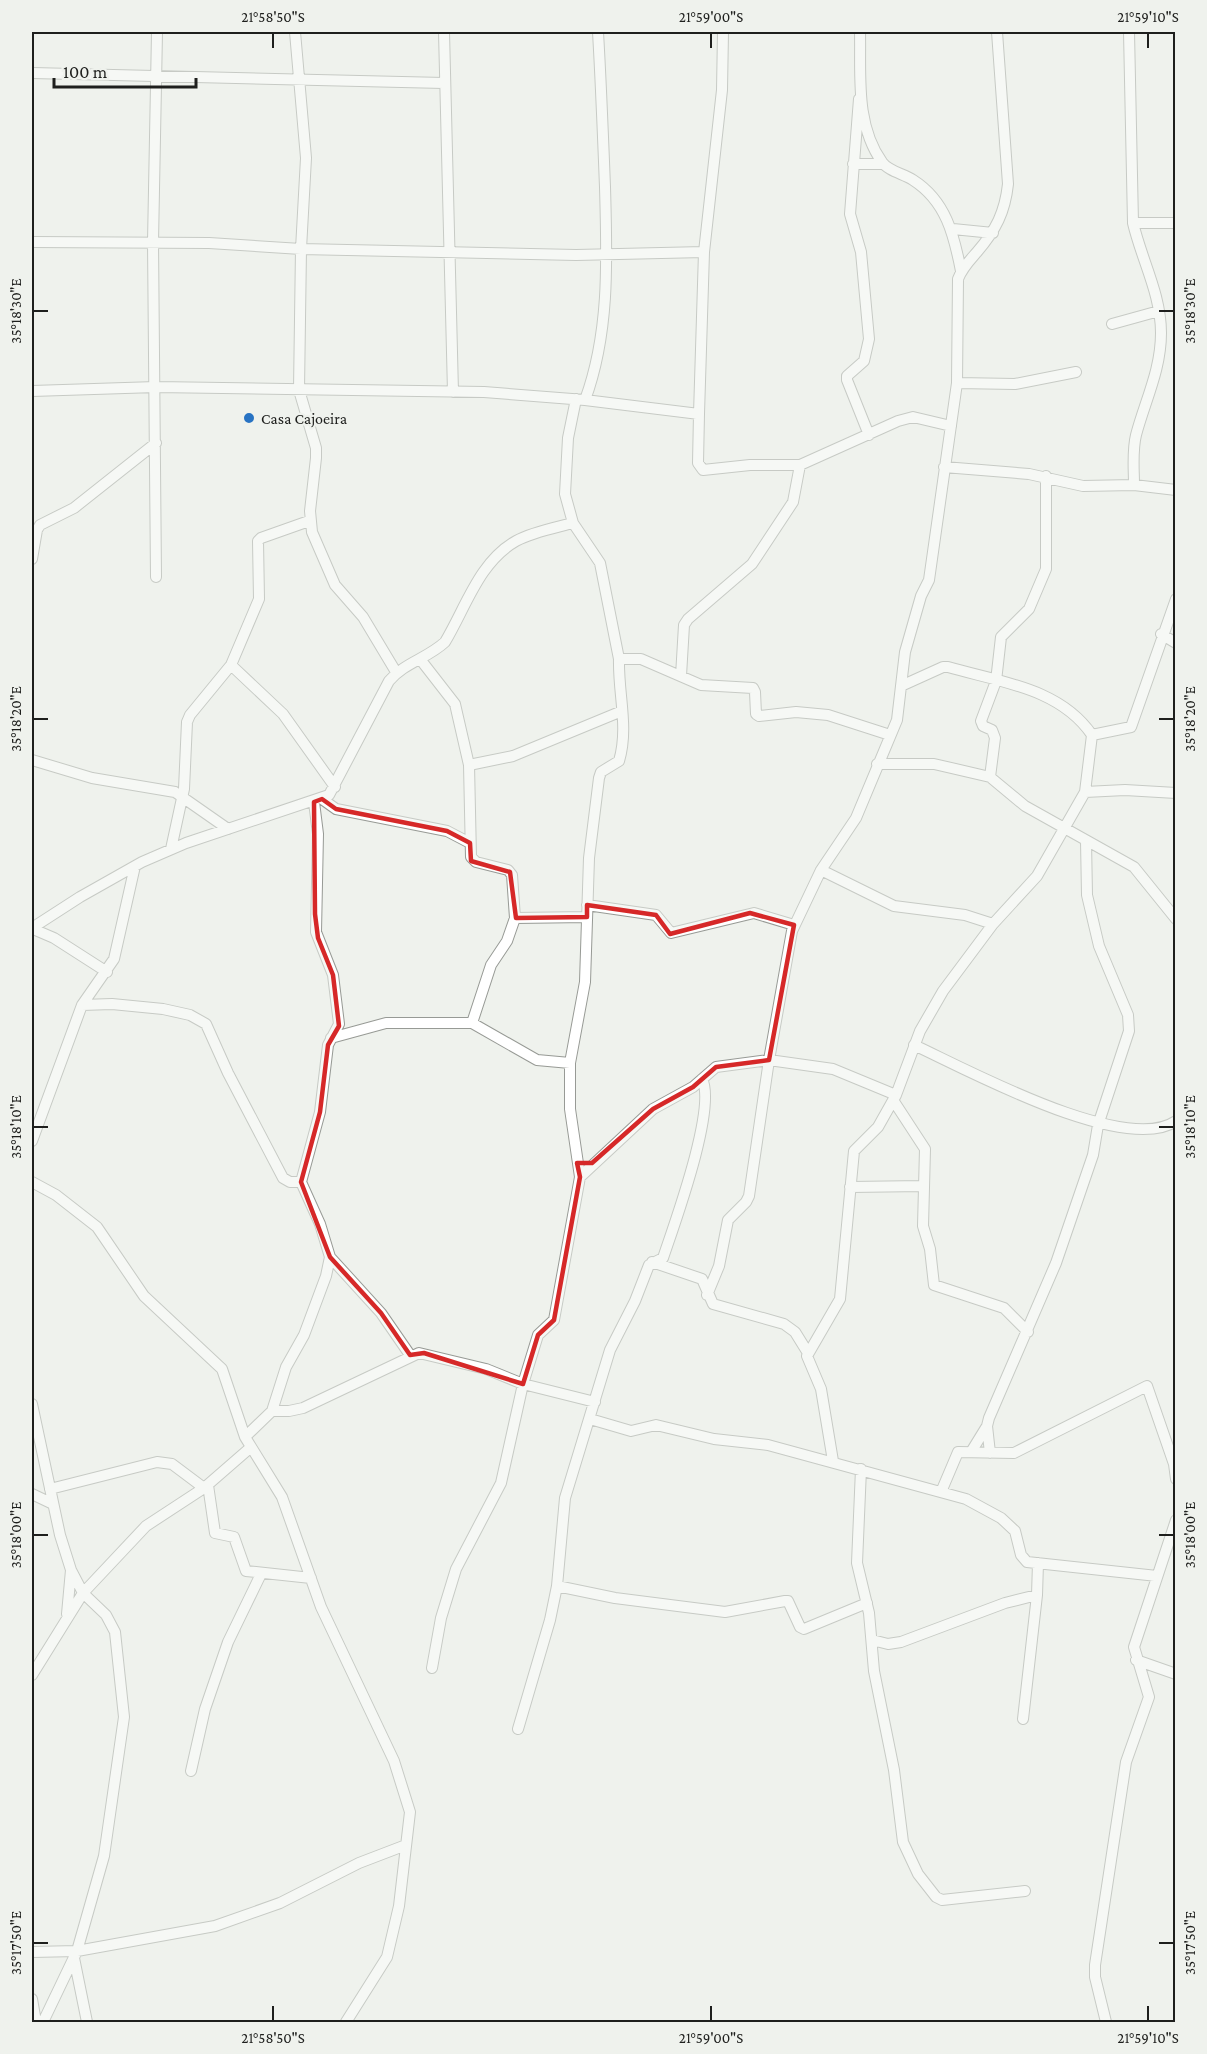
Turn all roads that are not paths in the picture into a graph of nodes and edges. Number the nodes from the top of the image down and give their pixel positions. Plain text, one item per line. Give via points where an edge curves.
1 (157, 32) edge
2 (295, 32) edge
3 (444, 32) edge
4 (598, 32) edge
5 (723, 32) edge
6 (860, 32) edge
7 (997, 32) edge
8 (1130, 32) edge
9 (32, 73) edge
10 (155, 74) junction
11 (297, 78) junction
12 (444, 83) junction
13 (859, 99) junction
14 (853, 164) junction
15 (883, 164) junction
16 (1133, 223) junction
17 (1176, 223) edge
18 (952, 229) junction
19 (993, 233) junction
20 (32, 242) edge
21 (153, 242) junction
22 (301, 249) junction
23 (450, 252) junction
24 (607, 252) junction
25 (704, 252) junction
26 (961, 271) junction
27 (1159, 311) junction
28 (1112, 324) dead end
29 (1076, 372) dead end
30 (957, 383) junction
31 (156, 387) junction
32 (299, 390) junction
33 (32, 391) edge
34 (453, 392) junction
35 (580, 400) junction
36 (699, 414) junction
37 (951, 426) junction
38 (868, 435) junction
39 (156, 443) junction
40 (800, 465) junction
41 (944, 467) junction
42 (1046, 476) junction
43 (1134, 486) junction
44 (1176, 490) edge
45 (309, 521) junction
46 (573, 523) junction
47 (32, 559) edge
48 (156, 577) dead end
49 (1176, 599) edge
50 (1161, 634) junction
51 (1176, 643) edge
52 (420, 659) junction
53 (619, 659) junction
54 (231, 665) junction
55 (396, 672) junction
56 (681, 676) junction
57 (996, 681) junction
58 (901, 686) junction
59 (622, 711) junction
60 (890, 735) junction
61 (1092, 735) junction
62 (32, 760) edge
63 (877, 764) junction
64 (469, 765) junction
65 (990, 777) junction
66 (335, 787) junction
67 (1086, 792) junction
68 (1176, 793) edge
69 (182, 796) junction
70 (318, 800) junction
71 (1063, 828) junction
72 (228, 829) junction
73 (1086, 841) junction
74 (470, 843) junction
75 (171, 849) junction
76 (135, 866) junction
77 (820, 870) junction
78 (587, 911) junction
79 (515, 918) junction
80 (1176, 919) edge
81 (993, 924) junction
82 (794, 925) junction
83 (32, 929) edge
84 (107, 972) junction
85 (82, 1005) junction
86 (472, 1023) junction
87 (330, 1038) junction
88 (914, 1045) junction
89 (769, 1059) junction
90 (570, 1063) junction
91 (702, 1079) junction
92 (895, 1098) junction
93 (1176, 1121) edge
94 (1098, 1125) junction
95 (32, 1141) edge
96 (577, 1163) junction
97 (592, 1163) junction
98 (580, 1177) junction
99 (32, 1182) edge
100 (301, 1182) junction
101 (923, 1186) junction
102 (850, 1187) junction
103 (330, 1257) junction
104 (652, 1262) junction
105 (707, 1294) junction
106 (1028, 1332) junction
107 (808, 1353) junction
108 (410, 1355) junction
109 (523, 1384) junction
110 (595, 1402) junction
111 (32, 1404) edge
112 (273, 1411) junction
113 (590, 1419) junction
114 (987, 1426) junction
115 (1170, 1435) edge
116 (245, 1437) junction
117 (250, 1448) junction
118 (971, 1452) junction
119 (990, 1453) junction
120 (833, 1461) junction
121 (861, 1469) junction
122 (1176, 1479) edge
123 (206, 1487) junction
124 (50, 1489) junction
125 (941, 1492) junction
126 (32, 1494) edge
127 (53, 1504) junction
128 (1176, 1520) edge
129 (1038, 1563) junction
130 (70, 1570) junction
131 (261, 1574) junction
132 (1157, 1576) junction
133 (311, 1578) junction
134 (557, 1586) junction
135 (83, 1593) junction
136 (1037, 1595) junction
137 (867, 1603) junction
138 (67, 1617) junction
139 (872, 1640) junction
140 (1136, 1660) junction
141 (432, 1668) dead end
142 (1176, 1674) edge
143 (32, 1675) edge
144 (1023, 1719) dead end
145 (518, 1729) dead end
146 (191, 1771) dead end
147 (406, 1845) junction
148 (1025, 1891) dead end
149 (32, 1952) edge
150 (75, 1955) junction
151 (32, 1999) edge
152 (36, 2022) edge
153 (43, 2022) edge
154 (87, 2022) edge
155 (346, 2022) edge
156 (1106, 2022) edge

1 - 10 street
2 - 11 street
3 - 12 street
4 - 24 street
5 - 25 street via 722,90
6 - 13 street
7 - 19 street via 1008,184 1001,220
8 - 16 street
9 - 10 street
10 - 11 street
10 - 21 street
11 - 12 street
11 - 22 street via 306,158
12 - 23 street
13 - 14 street
13 - 15 street via 874,150
14 - 15 street
14 - 38 street via 850,214 861,252 869,339 864,361 848,380
15 - 18 street via 914,180 930,194
16 - 17 street
16 - 27 street via 1140,253 1153,278
18 - 19 street
18 - 26 street
19 - 26 street
20 - 21 street
21 - 22 street
21 - 31 street
22 - 23 street
22 - 32 street
23 - 24 street
23 - 34 street
24 - 25 street
24 - 35 street via 602,336 594,375
25 - 36 street
26 - 30 street via 956,298
27 - 28 street
27 - 43 street via 1160,359 1136,437
29 - 30 street via 1015,384
30 - 37 street
31 - 32 street
31 - 33 street
31 - 39 street
32 - 34 street
32 - 45 street via 316,448
34 - 35 street
35 - 36 street
35 - 46 street via 565,461 565,494
36 - 40 street via 698,463 703,470
37 - 38 street via 913,417
37 - 41 street
38 - 40 street
39 - 47 street via 74,508 40,525
39 - 48 street
40 - 56 street via 793,501 752,564 684,625
41 - 42 street
41 - 58 street via 929,580 905,652
42 - 43 street via 1068,484
42 - 57 street via 1046,569 1029,609 1000,637
43 - 44 street
45 - 54 street via 258,541 259,599
45 - 55 street via 335,585 363,616
46 - 52 street via 517,540 500,552 486,567 446,642
46 - 53 street via 600,563
49 - 50 street
50 - 51 street
50 - 61 street via 1131,727
52 - 55 street
52 - 64 street via 455,704
53 - 56 street via 641,659
53 - 59 street
54 - 66 street via 283,714
54 - 69 street via 190,715
55 - 66 street via 382,691
56 - 60 street via 701,685 753,687 759,716 796,712 828,715
57 - 58 street via 943,667
57 - 61 street via 1050,697
57 - 65 street via 981,721 995,738
58 - 60 street via 899,712
59 - 64 street via 513,756
59 - 78 street via 625,731 619,761 601,772 599,778
60 - 63 street
61 - 67 street
62 - 69 street via 92,778
63 - 65 street via 926,763
63 - 77 street via 856,818
64 - 74 street
65 - 71 street via 1014,799
66 - 70 street
67 - 68 street
67 - 71 street
69 - 72 street
69 - 75 street
70 - 72 street
70 - 74 street via 336,809 447,831
70 - 87 street via 316,932 333,975 339,1024
71 - 73 street
71 - 81 street via 1037,876
72 - 75 street
73 - 80 street via 1134,867
73 - 94 street via 1087,895 1100,946 1130,1022
74 - 79 street via 473,860 510,872
75 - 76 street
76 - 83 street
76 - 84 street via 118,945
77 - 81 street via 894,906 965,915
77 - 82 street
78 - 79 street
78 - 82 street via 656,915 670,933 754,913
78 - 90 street via 585,982
79 - 86 street via 507,941 491,965
81 - 88 street via 943,991
82 - 89 street
83 - 84 street via 54,938
84 - 85 street
85 - 95 street
85 - 100 street via 164,1009 197,1017 206,1024 283,1178
86 - 87 street via 386,1023
86 - 90 street via 537,1060
87 - 100 street via 320,1112
88 - 92 street
88 - 94 street
89 - 91 street via 716,1067
89 - 92 street via 833,1070
89 - 105 street via 748,1196 728,1220 719,1266
90 - 96 street via 570,1109
91 - 97 street via 653,1109
91 - 104 street via 706,1091 703,1115 687,1187 663,1258
92 - 101 street via 925,1149
92 - 102 street via 879,1127 854,1151
93 - 94 street via 1162,1128
94 - 106 street via 1093,1155
96 - 97 street
96 - 98 street
97 - 98 street
98 - 109 street via 554,1320 538,1335
99 - 116 street via 97,1227 144,1296 222,1369
100 - 103 street
101 - 102 street
101 - 106 street via 923,1226 934,1285 1004,1308
102 - 107 street via 840,1299
103 - 108 street via 381,1313
103 - 112 street via 304,1335 286,1366
104 - 105 street via 702,1279
104 - 110 street via 610,1350
105 - 107 street via 713,1304 791,1328
106 - 114 street
107 - 120 street via 821,1389
108 - 109 street via 424,1353 486,1369
108 - 112 street via 303,1408
109 - 110 street
109 - 141 street via 501,1483 456,1569 441,1618
110 - 113 street
111 - 124 street
112 - 116 street
113 - 120 street via 631,1431 656,1425 677,1428
113 - 134 street via 565,1498
114 - 118 street
114 - 119 street
115 - 119 street via 1147,1386 1014,1453
115 - 122 street
116 - 117 street
117 - 123 street
117 - 133 street via 282,1497
118 - 119 street
118 - 125 street via 955,1454
120 - 121 street
121 - 125 street
121 - 137 street via 857,1563
123 - 124 street via 172,1464 158,1462
123 - 131 street via 215,1533 234,1538 243,1568
123 - 135 street via 146,1526
124 - 127 street
125 - 129 street via 978,1504 1001,1518 1017,1536 1022,1559
126 - 127 street
127 - 130 street
128 - 132 street
129 - 132 street
129 - 136 street
130 - 135 street
130 - 138 street
131 - 133 street
131 - 146 street via 228,1642 205,1709
132 - 140 street via 1134,1647
133 - 147 street via 406,1794 410,1812
134 - 137 street via 725,1612 788,1601 804,1629
134 - 145 street via 546,1643
135 - 138 street
135 - 150 street via 106,1615 115,1632 124,1717 104,1856
136 - 139 street via 901,1642
136 - 144 street
137 - 139 street
138 - 143 street
139 - 148 street via 903,1842 918,1874 942,1900
140 - 142 street
140 - 156 street via 1149,1697 1126,1762 1095,1965
147 - 150 street via 359,1863 280,1903 224,1923
147 - 155 street via 399,1906 387,1957
149 - 150 street
150 - 153 street
150 - 154 street
151 - 152 street

